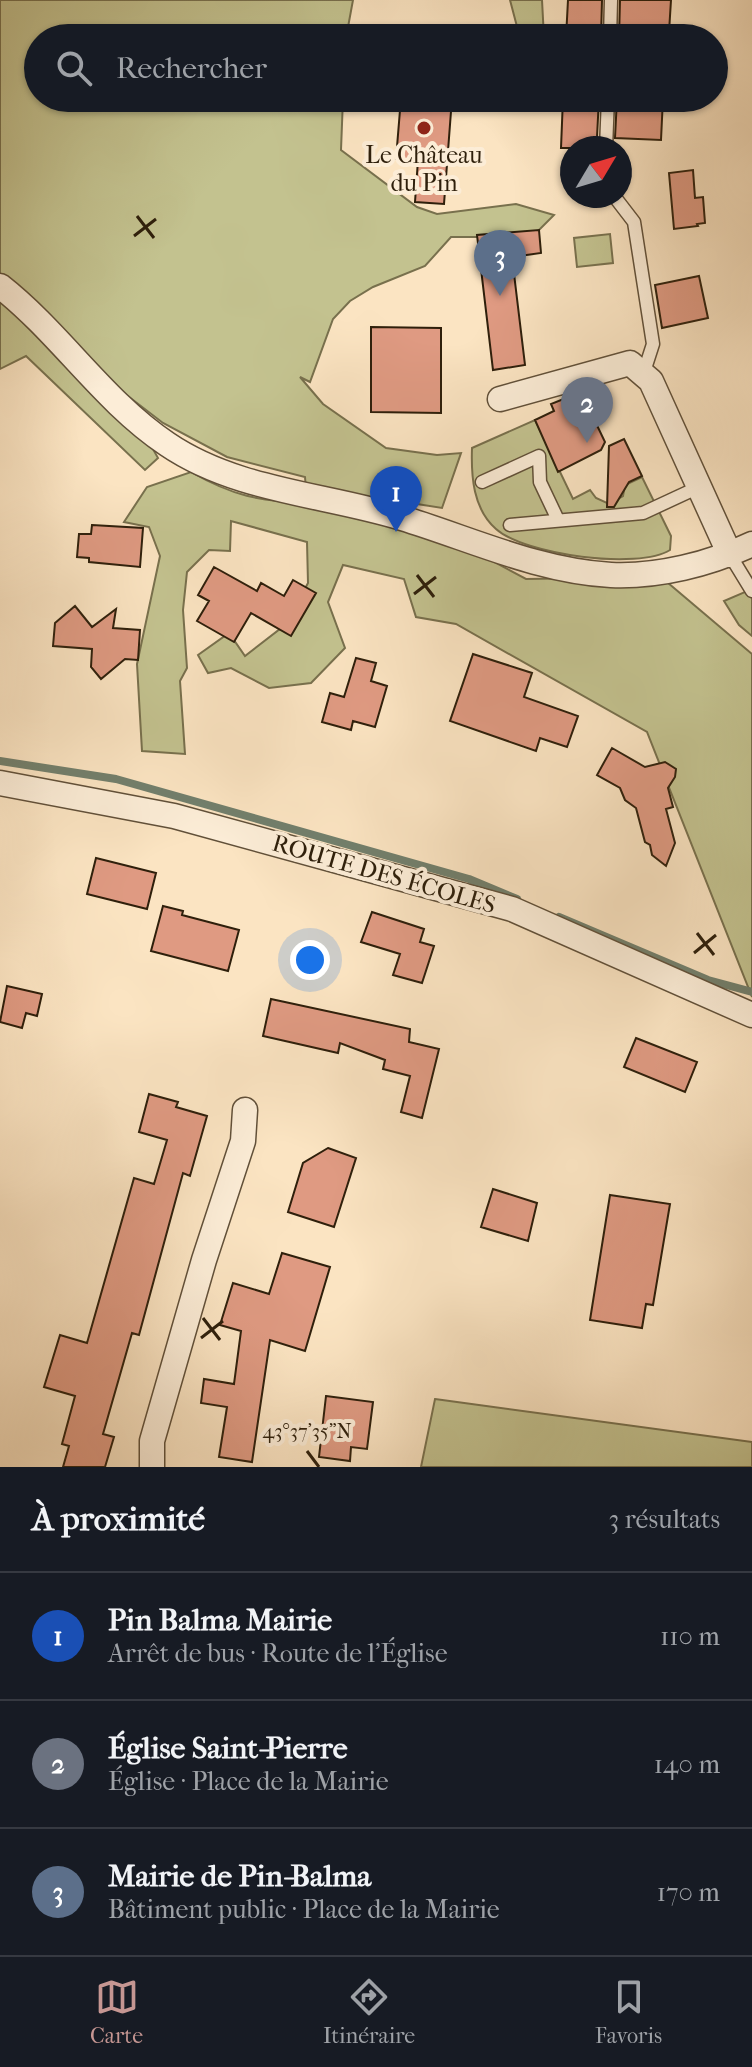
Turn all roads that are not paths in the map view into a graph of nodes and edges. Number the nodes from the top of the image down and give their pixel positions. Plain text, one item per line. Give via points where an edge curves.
1 (611, 0) edge
2 (610, 24) edge
3 (607, 112) edge
4 (606, 136) edge
5 (623, 208) edge
6 (0, 286) edge
7 (643, 375) junction
8 (500, 399) dead end
9 (482, 482) dead end
10 (699, 487) junction
11 (558, 520) junction
12 (510, 525) dead end
13 (741, 550) edge
14 (752, 591) edge
15 (0, 783) edge
16 (752, 1015) edge
17 (245, 1110) dead end
18 (152, 1467) edge

1 - 2 lane
3 - 4 lane
5 - 7 lane via 634,222 653,344
6 - 13 street via 136,421 195,461 225,474 399,517 572,571 653,573
7 - 8 street via 630,363
7 - 10 street via 651,381
9 - 11 lane via 539,456 540,482
10 - 11 lane via 643,513
10 - 13 street
11 - 12 lane
13 - 14 lane
15 - 16 street, ROUTE DES ÉCOLES via 174,816 512,909
17 - 18 street via 243,1141 152,1441

